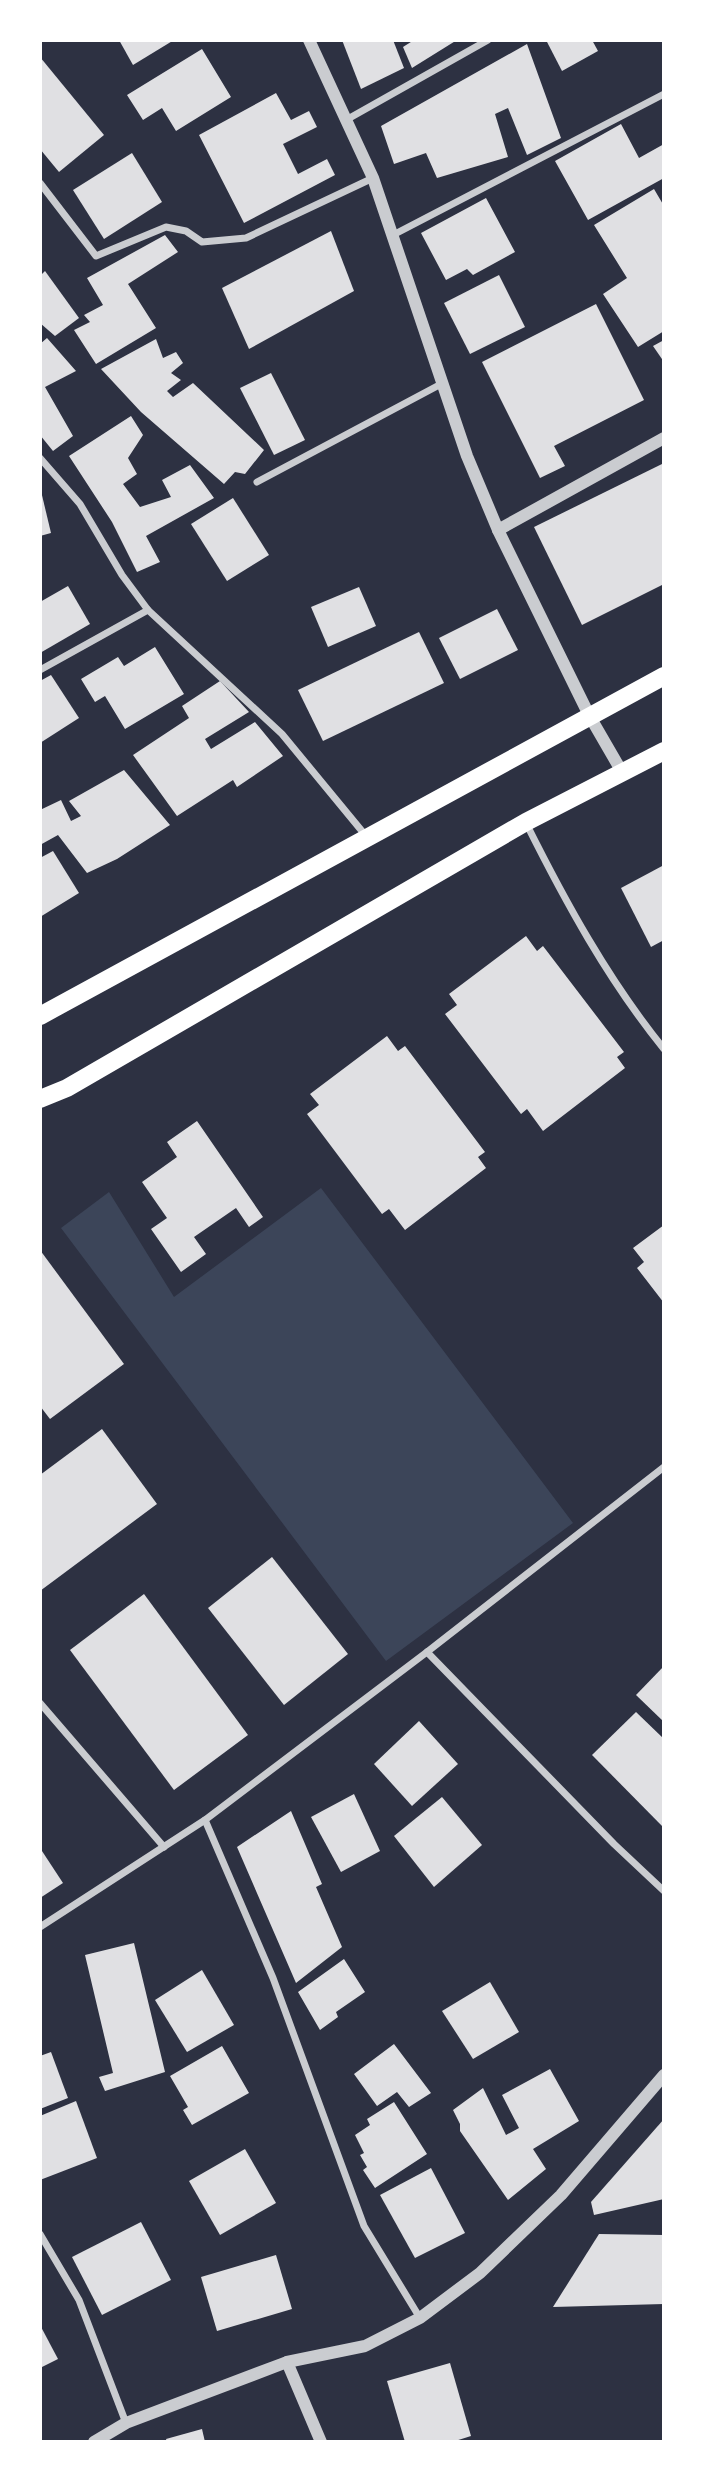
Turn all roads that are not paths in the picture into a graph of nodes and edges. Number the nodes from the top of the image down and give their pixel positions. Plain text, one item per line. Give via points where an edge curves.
1 (309, 40) edge
2 (488, 40) edge
3 (664, 94) edge
4 (345, 120) junction
5 (373, 178) junction
6 (40, 183) edge
7 (393, 235) junction
8 (443, 383) junction
9 (664, 438) edge
10 (40, 458) edge
11 (257, 482) dead end
12 (498, 530) junction
13 (148, 610) junction
14 (40, 670) edge
15 (664, 676) edge
16 (589, 715) junction
17 (664, 751) edge
18 (622, 772) junction
19 (526, 822) junction
20 (366, 836) junction
21 (40, 1016) edge
22 (664, 1049) edge
23 (40, 1100) edge
24 (664, 1467) edge
25 (427, 1652) junction
26 (40, 1703) edge
27 (205, 1820) junction
28 (164, 1847) junction
29 (664, 1891) edge
30 (40, 1927) edge
31 (664, 2075) edge
32 (40, 2234) edge
33 (420, 2318) junction
34 (287, 2362) junction
35 (126, 2423) junction
36 (94, 2442) edge
37 (321, 2442) edge

1 - 4 street
2 - 4 street
3 - 7 street
4 - 5 street
5 - 6 street via 246,237 202,242 186,231 166,227 96,256
5 - 7 street
7 - 8 street
8 - 11 street
8 - 12 street
9 - 12 street
10 - 13 street via 80,504
12 - 16 street
13 - 14 street
13 - 20 street via 282,733
15 - 16 main road
16 - 18 street
16 - 20 main road
17 - 18 main road
18 - 19 main road
19 - 22 street via 571,912
19 - 23 main road
20 - 21 main road
24 - 25 street
25 - 27 street
25 - 29 street
26 - 28 street
27 - 28 street
27 - 33 street via 273,1978 364,2226
28 - 30 street
31 - 33 street via 561,2194 480,2273
32 - 35 street via 79,2300
33 - 34 street via 365,2346
34 - 35 street
34 - 37 street
35 - 36 street

